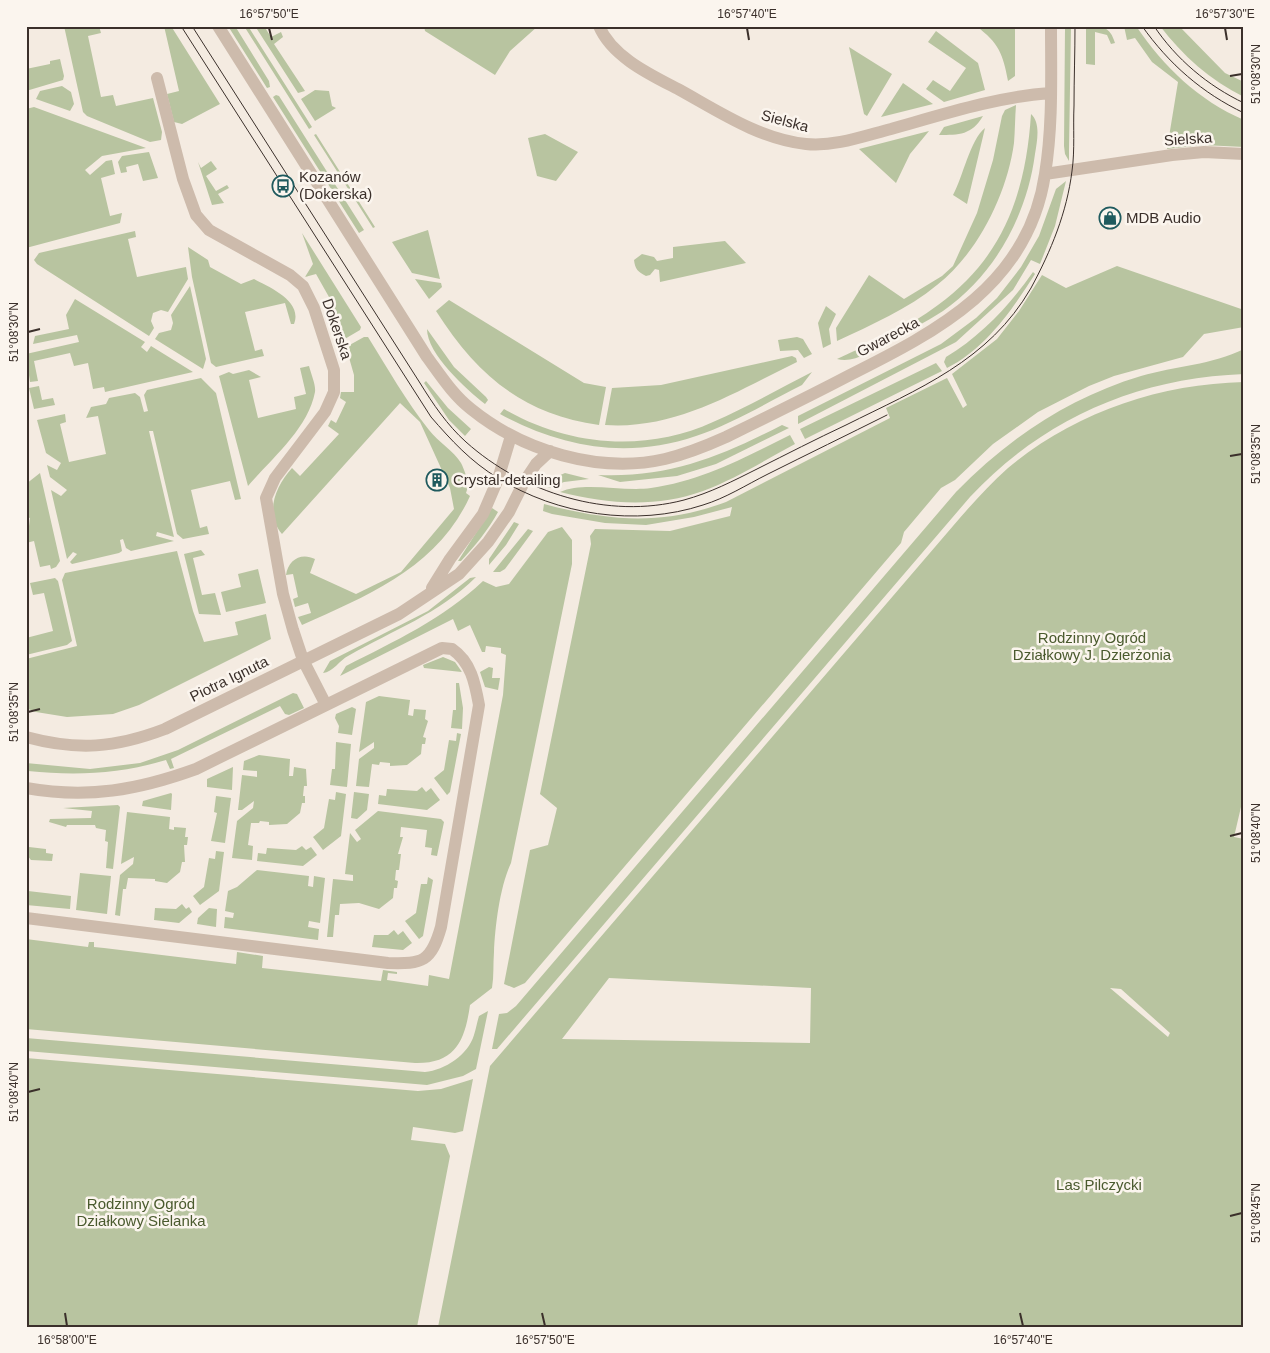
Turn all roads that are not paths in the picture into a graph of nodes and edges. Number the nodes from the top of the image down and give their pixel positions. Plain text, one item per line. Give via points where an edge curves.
1 (218, 26) edge
2 (599, 26) edge
3 (1051, 26) edge
4 (157, 78) dead end
5 (1050, 93) junction
6 (1244, 154) edge
7 (1045, 174) junction
8 (511, 436) junction
9 (550, 451) junction
10 (431, 591) junction
11 (303, 660) junction
12 (326, 705) junction
13 (26, 737) edge
14 (26, 788) edge
15 (26, 918) edge

1 - 8 street via 427,357 450,389 470,409
2 - 5 street, Sielska via 613,46 647,72 757,132 807,144 822,145 851,139 994,101
3 - 5 street, Gwarecka
4 - 11 street, Dokerska via 196,216 210,230 290,275 303,286 314,308 334,370 334,392 328,408 275,478 266,498 283,594
5 - 7 street, Gwarecka
6 - 7 street, Sielska via 1180,154
7 - 9 street, Gwarecka via 1025,235 1000,275 966,309 922,339 701,448 664,459 631,463 591,460
8 - 9 street, Gwarecka
8 - 10 street, Piotra Ignuta via 483,514 450,558
9 - 10 street, Piotra Ignuta via 530,472 504,520 475,559 459,574
10 - 11 street, Piotra Ignuta via 399,614
11 - 12 street, Dokerska
11 - 13 street, Piotra Ignuta via 165,729 134,741 108,746 75,746
12 - 14 street via 196,769 133,789 66,794
12 - 15 street via 442,648 452,648 459,653 473,676 479,705 442,918 436,947 423,961 388,963

